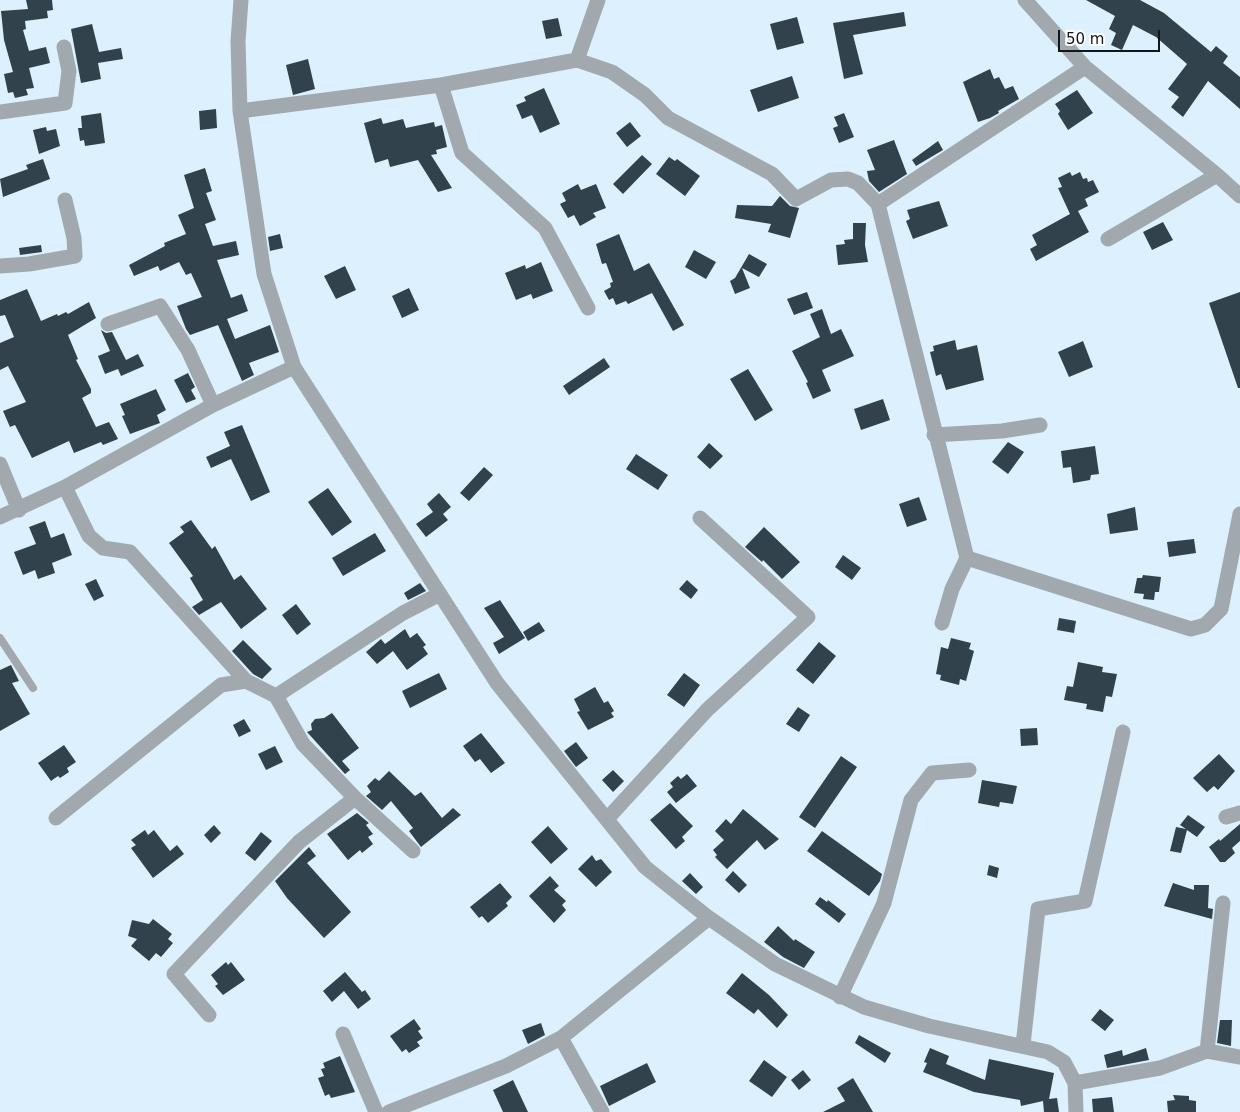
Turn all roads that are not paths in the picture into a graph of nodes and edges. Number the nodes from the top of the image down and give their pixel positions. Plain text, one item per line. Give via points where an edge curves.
1 (241, 0) edge
2 (598, 0) edge
3 (1025, 0) edge
4 (64, 47) dead end
5 (577, 60) junction
6 (1085, 67) junction
7 (441, 85) junction
8 (240, 111) junction
9 (0, 112) edge
10 (1217, 175) junction
11 (1240, 196) edge
12 (64, 200) dead end
13 (878, 204) junction
14 (1108, 239) dead end
15 (0, 266) edge
16 (588, 308) dead end
17 (108, 324) dead end
18 (294, 367) junction
19 (213, 404) junction
20 (1040, 425) dead end
21 (934, 435) junction
22 (0, 464) edge
23 (65, 487) junction
24 (19, 510) junction
25 (1240, 514) edge
26 (0, 517) edge
27 (700, 518) dead end
28 (967, 558) junction
29 (440, 594) junction
30 (942, 623) dead end
31 (0, 638) edge
32 (246, 681) junction
33 (33, 688) dead end
34 (276, 696) junction
35 (1123, 732) dead end
36 (968, 770) dead end
37 (355, 798) junction
38 (56, 818) dead end
39 (607, 819) junction
40 (413, 851) dead end
41 (1223, 903) dead end
42 (709, 918) junction
43 (840, 997) junction
44 (209, 1015) dead end
45 (343, 1034) dead end
46 (561, 1038) junction
47 (1023, 1045) junction
48 (1207, 1050) junction
49 (1240, 1057) edge
50 (1075, 1082) junction
51 (376, 1112) edge
52 (388, 1112) edge
53 (602, 1112) edge
54 (1076, 1112) edge

1 - 8 street via 238,42
2 - 5 street
3 - 6 street
4 - 9 street via 69,71 65,104
5 - 7 street
5 - 13 street via 612,72 644,95 668,118 772,174 796,199 831,180 848,179 858,183
6 - 10 street
6 - 13 street
7 - 8 street
7 - 16 street via 462,153 545,228
8 - 18 street via 264,274
10 - 11 street
10 - 14 street
12 - 15 street via 75,256
13 - 21 street
17 - 19 street via 160,306 188,350
18 - 19 street
18 - 29 street
19 - 23 street
20 - 21 street
21 - 28 street
22 - 24 street
23 - 24 street
23 - 32 street via 89,536 103,548 130,552
24 - 26 street
25 - 28 street via 1221,609 1205,625 1191,629
27 - 39 street via 808,616 707,710
28 - 30 street via 952,589
29 - 34 street via 403,613
29 - 39 street via 497,682
31 - 33 lane
32 - 34 street
32 - 38 street via 220,685
34 - 37 street via 303,744
35 - 47 street via 1085,901 1038,909
36 - 43 street via 932,773 911,800 884,903
37 - 40 street
37 - 44 street via 299,842 174,974
39 - 42 street via 645,867
41 - 48 street
42 - 43 street via 775,964
42 - 46 street
43 - 47 street via 929,1026
45 - 51 street
46 - 52 street via 506,1066
46 - 53 street
47 - 50 street via 1048,1052 1064,1062
48 - 49 street
48 - 50 street via 1160,1068
50 - 54 street

